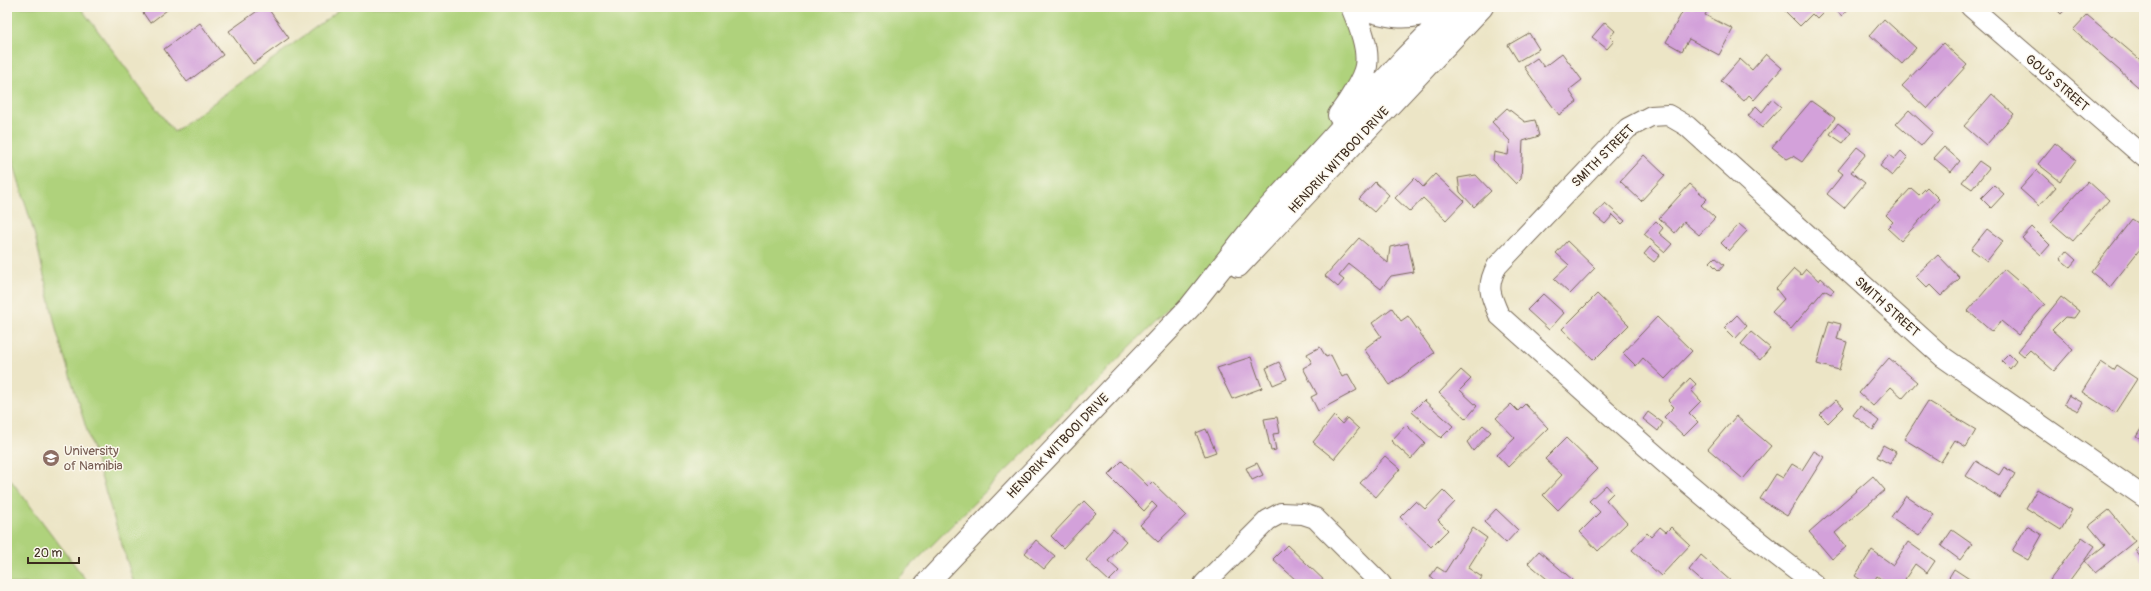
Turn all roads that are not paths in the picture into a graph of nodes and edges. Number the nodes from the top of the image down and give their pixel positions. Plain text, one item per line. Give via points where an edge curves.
1 (1352, 7) edge
2 (1357, 7) edge
3 (1440, 7) edge
4 (1455, 7) edge
5 (1482, 7) edge
6 (1971, 7) edge
7 (2144, 157) edge
8 (1266, 211) junction
9 (1190, 307) junction
10 (2144, 497) edge
11 (926, 584) edge
12 (1204, 584) edge
13 (1381, 584) edge
14 (1814, 584) edge

1 - 8 main road via 1366,53 1366,67 1349,102
2 - 3 main road via 1393,18 1416,16
4 - 8 main road, HENDRIK WITBOOI DRIVE via 1404,59
5 - 9 main road, HENDRIK WITBOOI DRIVE via 1272,232 1226,277
6 - 7 street, GOUS STREET
8 - 9 main road, HENDRIK WITBOOI DRIVE
9 - 11 main road, HENDRIK WITBOOI DRIVE
10 - 14 street, SMITH STREET via 1943,357 1687,126 1668,115 1651,116 1628,128 1497,266 1489,285 1492,300 1498,315 1613,418 1752,538
12 - 13 street via 1268,520 1280,513 1315,518

